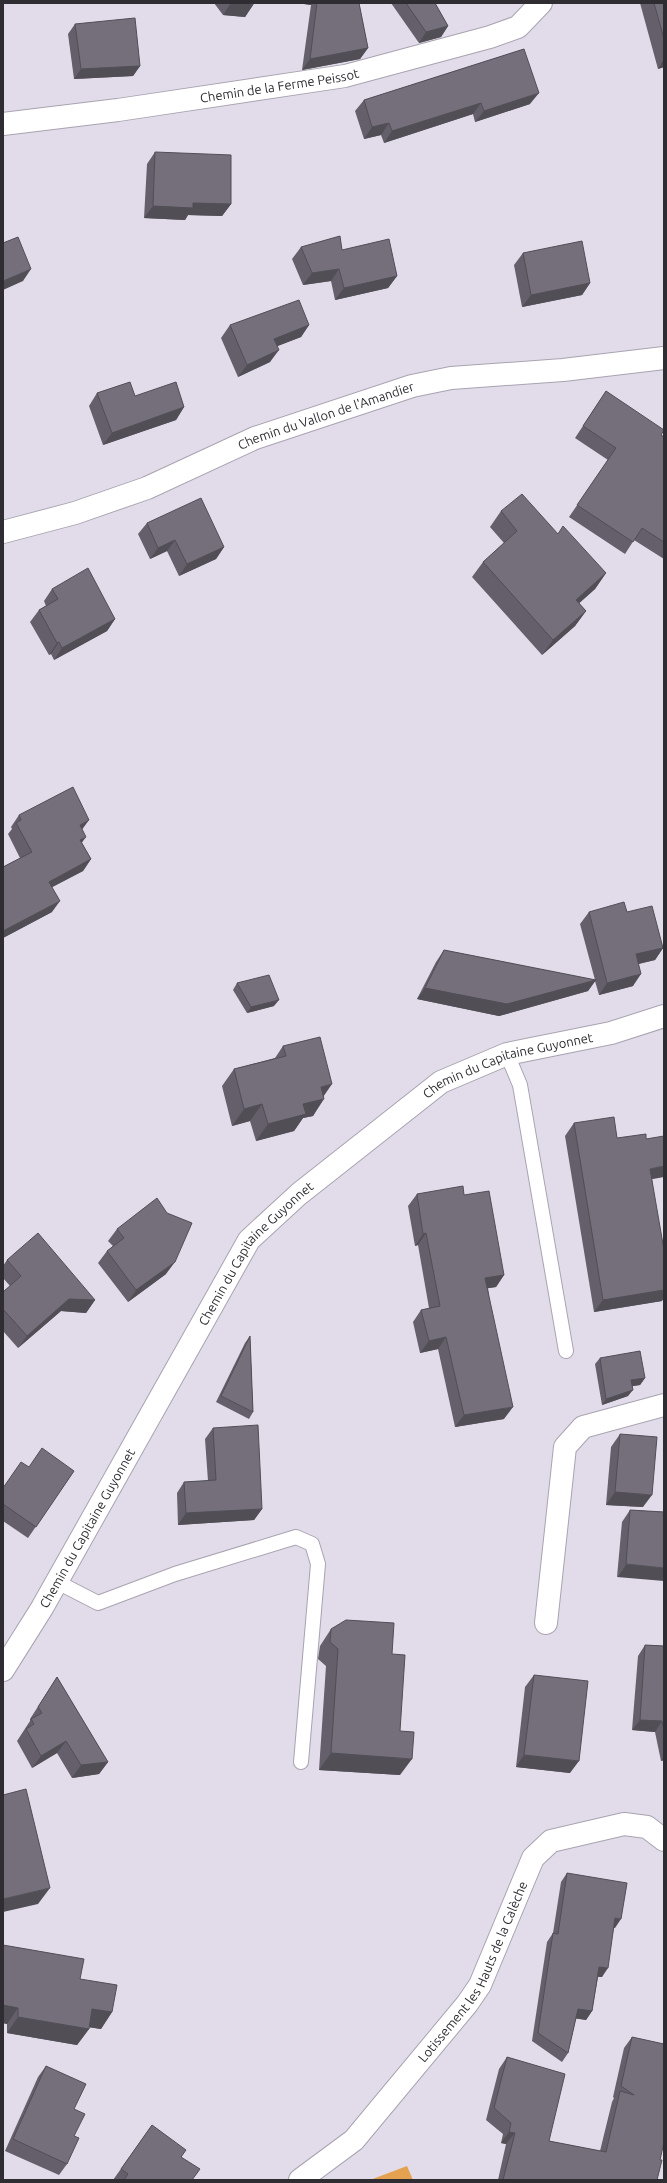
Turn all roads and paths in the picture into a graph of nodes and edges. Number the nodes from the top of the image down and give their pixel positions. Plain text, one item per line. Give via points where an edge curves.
1 (541, 3) edge
2 (3, 124) edge
3 (664, 358) edge
4 (3, 532) edge
5 (664, 1016) edge
6 (507, 1054) junction
7 (566, 1351) dead end
8 (664, 1405) edge
9 (55, 1584) junction
10 (546, 1623) dead end
11 (3, 1670) edge
12 (301, 1762) dead end
13 (664, 1840) edge
14 (300, 2180) edge

1 - 2 street, Chemin de la Ferme Peissot via 518,27 345,76 118,110
3 - 4 street, Chemin du Vallon de l'Amandier via 563,370 451,378 412,386 255,438 147,488 75,513
5 - 6 street, Chemin du Capitaine Guyonnet via 611,1033
6 - 7 lane via 520,1085
6 - 9 street, Chemin du Capitaine Guyonnet via 441,1082 298,1194 249,1240
8 - 10 street via 583,1427 565,1447
9 - 11 street, Chemin du Capitaine Guyonnet
9 - 12 lane via 61,1584 98,1603 175,1574 296,1537 312,1544 318,1564
13 - 14 street, Lotissement les Hauts de la Calèche via 647,1827 624,1824 551,1841 534,1858 480,1985 467,2004 354,2140

